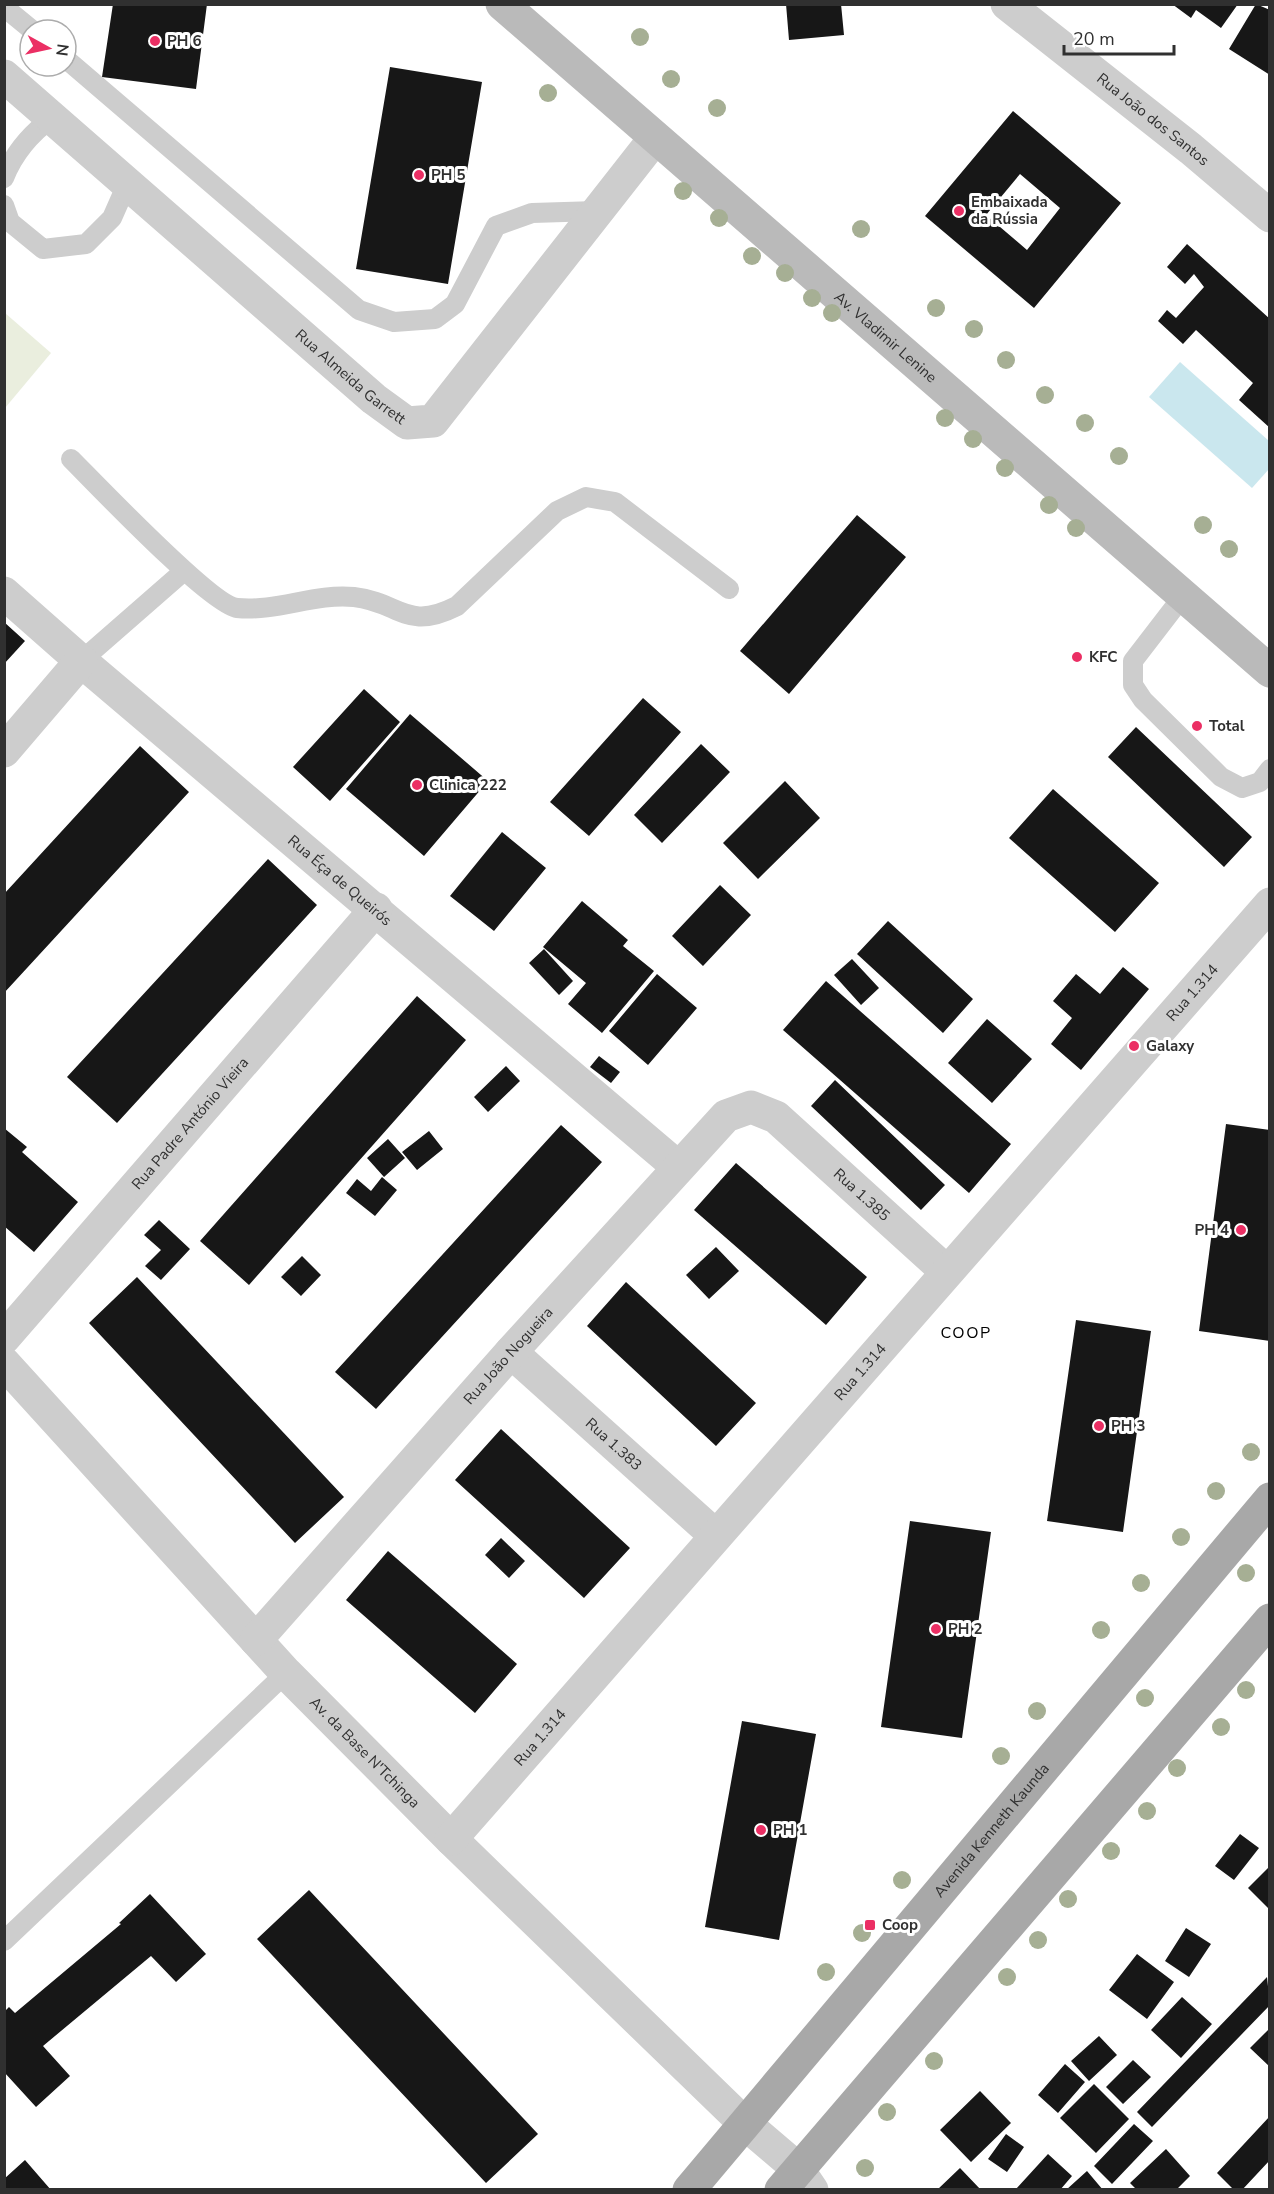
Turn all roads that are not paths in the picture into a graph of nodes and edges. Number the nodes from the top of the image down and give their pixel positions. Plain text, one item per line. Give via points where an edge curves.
1 (502, 4) edge
2 (1006, 4) edge
3 (4, 7) edge
4 (18, 18) edge
5 (78, 69) edge
6 (4, 76) edge
7 (52, 118) junction
8 (655, 138) junction
9 (4, 178) edge
10 (127, 184) junction
11 (4, 205) edge
12 (597, 211) junction
13 (1269, 216) edge
14 (71, 459) dead end
15 (184, 571) junction
16 (729, 589) dead end
17 (4, 594) edge
18 (1183, 596) junction
19 (81, 661) junction
20 (1269, 671) edge
21 (4, 751) edge
22 (1269, 769) edge
23 (1269, 904) edge
24 (376, 909) junction
25 (776, 1117) joint
26 (678, 1167) junction
27 (947, 1272) junction
28 (4, 1338) edge
29 (511, 1352) junction
30 (4, 1363) edge
31 (1269, 1500) edge
32 (716, 1536) junction
33 (1269, 1620) edge
34 (256, 1640) junction
35 (286, 1673) junction
36 (450, 1839) junction
37 (4, 1941) edge
38 (743, 2122) junction
39 (797, 2182) edge
40 (689, 2190) edge

1 - 8 main road, Av. Vladimir Lenine
2 - 13 street, Rua João dos Santos via 1191,148
3 - 4 lane
5 - 12 lane via 359,310 394,322 435,319 455,304 496,226 532,213
6 - 7 street, Rua Almeida Garrett
7 - 9 lane via 33,132
7 - 10 street, Rua Almeida Garrett
8 - 12 street, Rua Almeida Garrett
8 - 18 main road, Av. Vladimir Lenine
10 - 11 lane via 112,218 86,244 43,249 10,222
10 - 12 street, Rua Almeida Garrett via 374,399 407,423 433,421
14 - 15 lane
15 - 16 lane via 233,608 270,609 336,595 364,598 418,618 440,615 457,606 557,511 586,497 615,502
15 - 19 lane
17 - 19 street, Rua Éça de Queirós
18 - 20 main road, Av. Vladimir Lenine
18 - 22 lane via 1132,661 1133,685 1143,700 1221,777 1242,788 1260,782
19 - 21 street
19 - 24 street, Rua Éça de Queirós
23 - 27 street, Rua 1.314
24 - 26 street, Rua Éça de Queirós
24 - 28 street, Rua Padre António Vieira
25 - 26 street, Rua João Nogueira via 751,1107 726,1116
25 - 27 street, Rua 1.385
26 - 29 street, Rua João Nogueira
27 - 32 street, Rua 1.314
29 - 32 street, Rua 1.383
29 - 34 street, Rua João Nogueira
30 - 34 street, Av. da Base N'Tchinga
31 - 38 main road, Avenida Kenneth Kaunda
32 - 36 street, Rua 1.314
33 - 39 main road
34 - 35 street, Av. da Base N'Tchinga
35 - 36 street, Av. da Base N'Tchinga
35 - 37 lane
36 - 38 street, Av. da Base N'Tchinga
38 - 39 street, Av. da Base N'Tchinga
38 - 40 main road, Avenida Kenneth Kaunda

